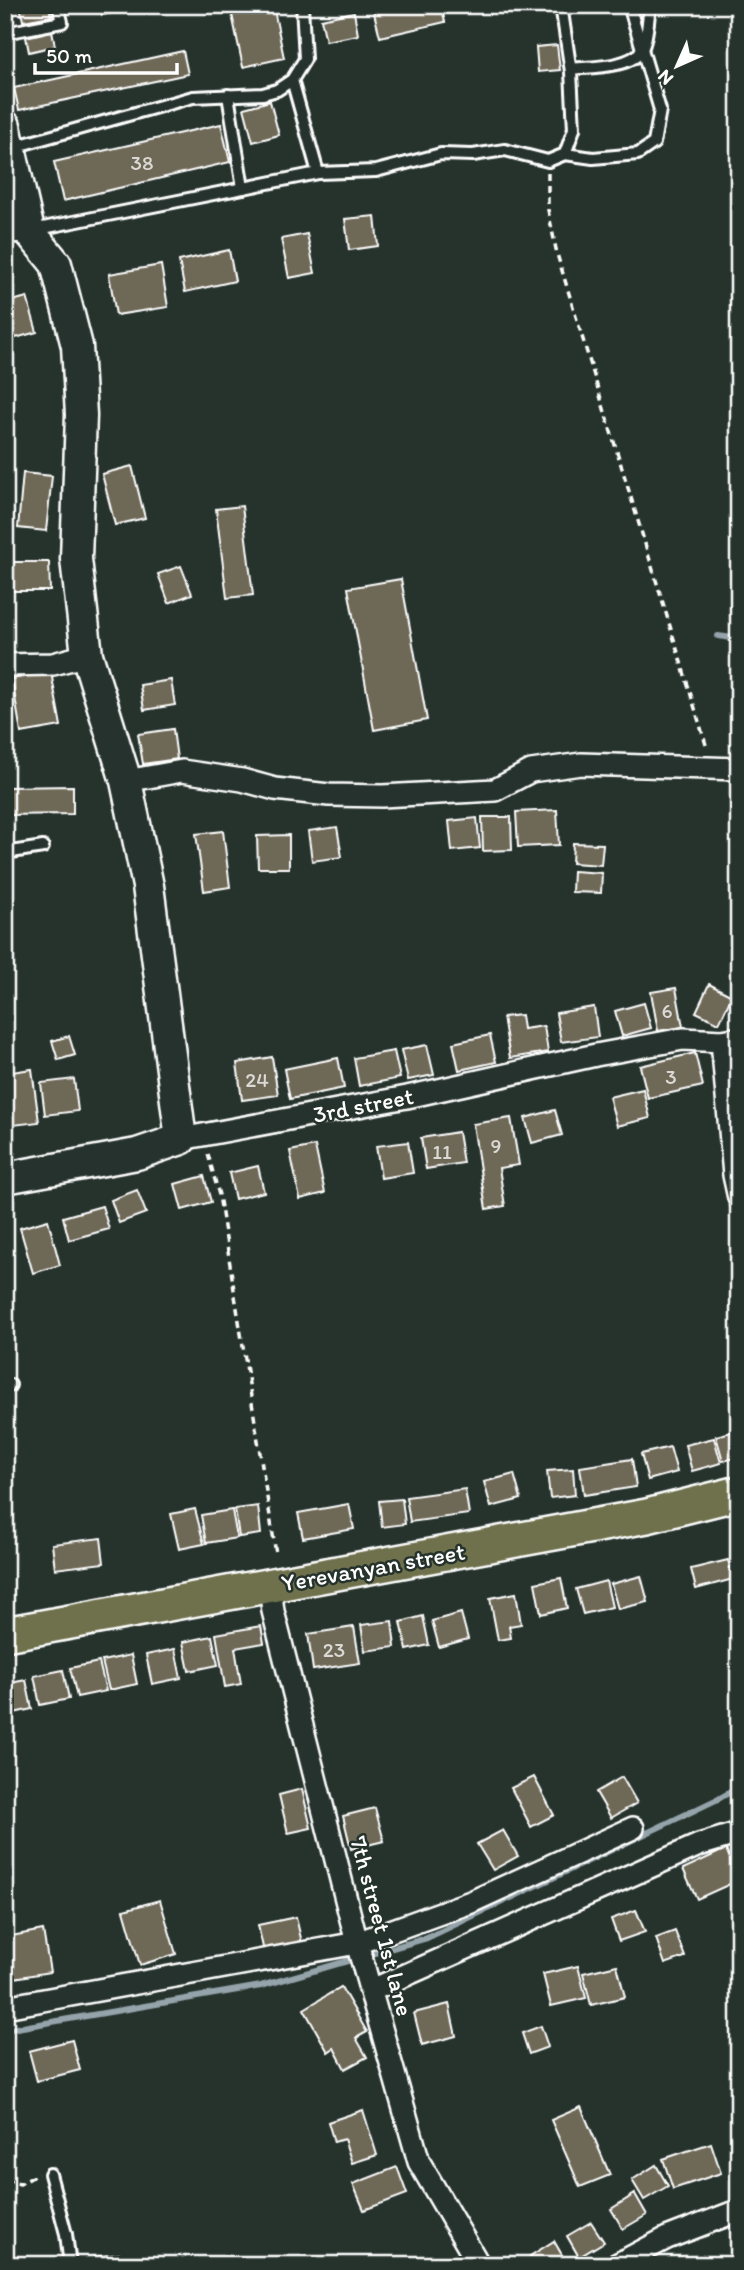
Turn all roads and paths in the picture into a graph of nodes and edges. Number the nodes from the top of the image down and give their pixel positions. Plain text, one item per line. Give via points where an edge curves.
1 (58, 5) edge
2 (302, 5) edge
3 (561, 5) edge
4 (629, 5) edge
5 (650, 5) edge
6 (5, 33) edge
7 (643, 49) junction
8 (570, 69) junction
9 (292, 80) junction
10 (228, 95) junction
11 (8, 137) edge
12 (565, 154) junction
13 (548, 161) junction
14 (318, 173) junction
15 (243, 188) junction
16 (17, 231) edge
17 (87, 655) junction
18 (5, 665) edge
19 (713, 767) junction
20 (739, 769) edge
21 (126, 780) junction
22 (43, 847) dead end
23 (5, 853) edge
24 (730, 1039) edge
25 (192, 1137) junction
26 (5, 1178) edge
27 (739, 1198) edge
28 (739, 1493) edge
29 (276, 1554) dead end
30 (270, 1586) junction
31 (5, 1634) edge
32 (633, 1828) dead end
33 (739, 1833) edge
34 (360, 1952) junction
35 (372, 1990) junction
36 (5, 2007) edge
37 (50, 2174) joint
38 (5, 2180) edge
39 (732, 2213) dead end
40 (70, 2265) edge
41 (480, 2265) edge
42 (616, 2265) edge

1 - 6 lane via 62,22
2 - 9 lane via 305,59
3 - 8 lane
4 - 7 lane
5 - 7 lane
7 - 8 lane via 633,59 612,65
7 - 12 lane via 660,110 654,143 638,154 593,158
8 - 12 lane via 574,129
9 - 10 lane via 263,94
9 - 14 lane
10 - 11 lane via 193,97
10 - 15 lane
11 - 16 street
12 - 13 lane
13 - 14 lane via 505,150 441,153 376,171
13 - 19 path via 548,210 557,254
14 - 15 lane
15 - 16 lane
16 - 17 street via 56,264 77,346 81,415 76,559
17 - 18 street via 53,664
17 - 21 street
19 - 20 street
19 - 21 street via 581,764 531,771 495,790 382,796 275,789 182,771
21 - 25 street
22 - 23 lane
24 - 25 street, 3rd street via 682,1039
24 - 27 street via 734,1175
25 - 26 street, 3rd street via 137,1154
25 - 29 path via 219,1195
28 - 30 main road, Yerevanyan street via 647,1516
30 - 31 main road, Yerevanyan street
30 - 34 street, 7th street 1st lane
32 - 34 street
33 - 35 street via 699,1844
34 - 35 street, 7th street 1st lane
34 - 36 street
35 - 41 street, 7th street 1st lane via 419,2162
37 - 38 path via 39,2173 20,2184
37 - 40 lane
39 - 42 street via 667,2238

